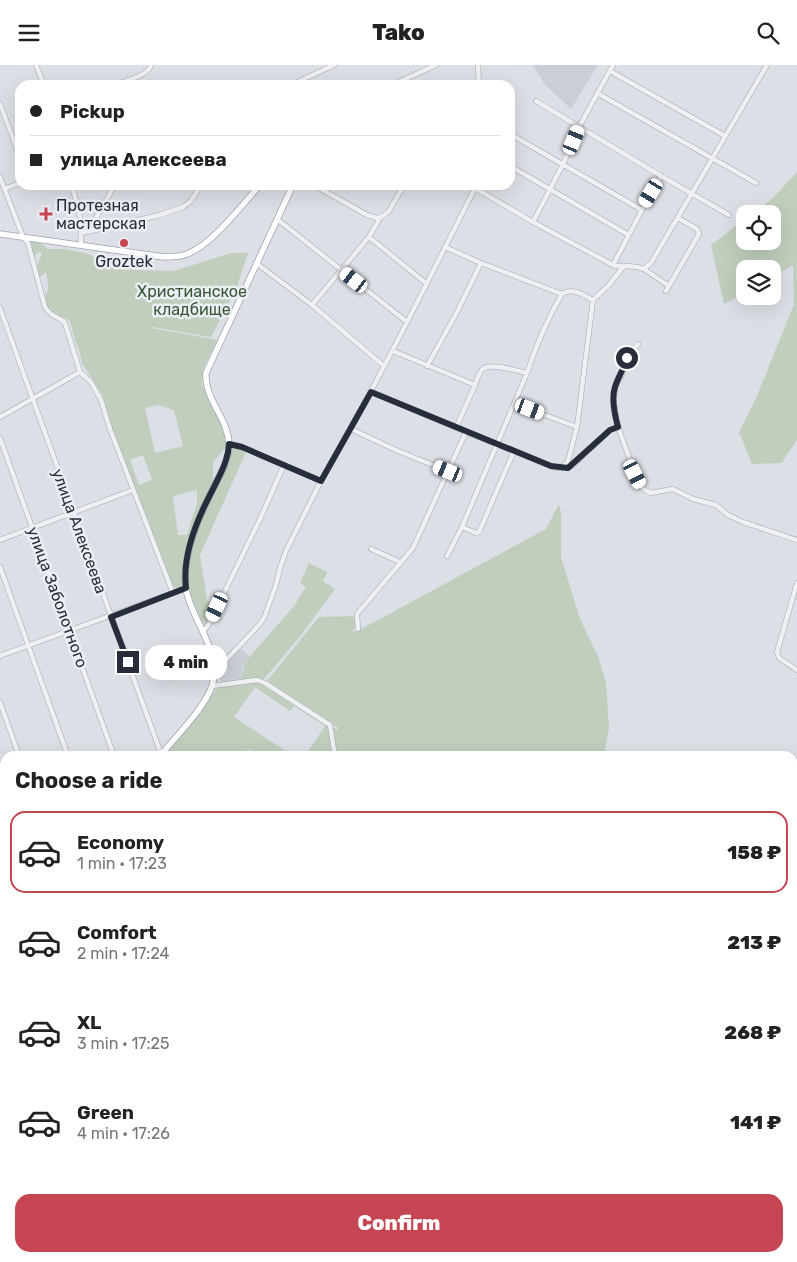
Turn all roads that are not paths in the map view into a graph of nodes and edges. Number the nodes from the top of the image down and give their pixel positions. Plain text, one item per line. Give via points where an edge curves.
1 (36, 65) edge
2 (151, 65) edge
3 (334, 65) edge
4 (436, 65) edge
5 (478, 65) edge
6 (613, 65) edge
7 (767, 65) edge
8 (610, 71) junction
9 (42, 80) edge
10 (129, 80) edge
11 (302, 80) edge
12 (403, 80) edge
13 (479, 80) edge
14 (597, 93) junction
15 (536, 101) dead end
16 (0, 104) edge
17 (579, 127) junction
18 (725, 136) junction
19 (515, 137) edge
20 (15, 144) edge
21 (713, 158) junction
22 (564, 164) junction
23 (515, 169) edge
24 (661, 176) junction
25 (0, 177) edge
26 (756, 183) dead end
27 (15, 185) edge
28 (4, 189) junction
29 (550, 189) junction
30 (73, 190) edge
31 (111, 190) edge
32 (198, 190) edge
33 (255, 190) edge
34 (291, 190) edge
35 (323, 190) edge
36 (401, 190) edge
37 (472, 190) edge
38 (481, 190) edge
39 (692, 193) junction
40 (642, 210) junction
41 (729, 215) dead end
42 (380, 218) junction
43 (678, 218) junction
44 (277, 219) junction
45 (533, 222) junction
46 (82, 231) junction
47 (0, 234) edge
48 (628, 234) junction
49 (22, 237) junction
50 (369, 237) junction
51 (81, 245) junction
52 (445, 247) junction
53 (256, 263) junction
54 (481, 263) junction
55 (613, 265) junction
56 (623, 267) junction
57 (341, 269) junction
58 (644, 269) junction
59 (427, 284) junction
60 (562, 294) junction
61 (593, 300) junction
62 (312, 305) junction
63 (0, 308) edge
64 (407, 322) junction
65 (638, 344) dead end
66 (393, 351) junction
67 (384, 366) junction
68 (427, 366) junction
69 (80, 372) junction
70 (527, 373) junction
71 (475, 385) junction
72 (371, 392) junction
73 (33, 399) junction
74 (515, 404) junction
75 (0, 417) edge
76 (577, 427) junction
77 (618, 427) junction
78 (456, 428) junction
79 (351, 429) junction
80 (466, 432) junction
81 (0, 438) edge
82 (229, 444) junction
83 (497, 444) junction
84 (514, 451) junction
85 (284, 465) junction
86 (562, 467) junction
87 (448, 471) junction
88 (321, 481) junction
89 (134, 491) junction
90 (73, 514) junction
91 (462, 527) junction
92 (33, 528) junction
93 (0, 540) edge
94 (797, 541) edge
95 (371, 549) dead end
96 (447, 556) dead end
97 (400, 562) junction
98 (0, 567) edge
99 (797, 583) edge
100 (186, 588) junction
101 (174, 593) junction
102 (111, 617) junction
103 (358, 629) dead end
104 (70, 631) junction
105 (203, 633) junction
106 (28, 646) junction
107 (0, 656) edge
108 (213, 667) junction
109 (797, 670) edge
110 (212, 686) junction
111 (0, 702) edge
112 (18, 751) edge
113 (66, 751) edge
114 (112, 751) edge
115 (160, 751) edge
116 (164, 751) edge
117 (334, 751) edge

1 - 9 street
2 - 10 street via 150,70
3 - 11 street
4 - 12 street
5 - 13 street
6 - 8 street
7 - 18 street
8 - 14 street
8 - 18 street
14 - 17 street
14 - 21 street
15 - 17 street
16 - 20 street
17 - 22 street
17 - 24 street
18 - 21 street
19 - 22 street
21 - 26 street
21 - 39 street
22 - 29 street
22 - 40 street
23 - 29 street
24 - 39 street
24 - 40 street
25 - 28 street
27 - 28 street
28 - 49 street
29 - 45 street
29 - 48 street
30 - 46 street
31 - 46 street via 96,217
32 - 46 street via 183,207
33 - 51 main road via 220,229 186,255 164,257
34 - 44 main road
35 - 42 street via 367,215
36 - 42 street via 394,204
37 - 52 street
38 - 45 street
39 - 41 street
39 - 43 street
40 - 48 street
42 - 50 street
43 - 58 street
43 - 58 street via 697,229 699,234 667,289
44 - 53 main road
44 - 57 street
45 - 55 street
46 - 51 street
47 - 49 main road
48 - 55 street
49 - 51 main road
49 - 69 street via 28,243 48,314 65,323
50 - 57 street
50 - 59 street
52 - 54 street
52 - 59 street
53 - 62 street
53 - 82 main road via 206,373 207,385
54 - 60 street
54 - 68 street
55 - 56 street
56 - 58 street via 635,265
56 - 61 street
57 - 62 street
57 - 64 street
59 - 64 street
60 - 61 street via 573,291
60 - 70 street via 545,324
61 - 76 street
62 - 67 street
63 - 73 street, улица Алексеева
64 - 66 street
65 - 77 street via 627,358 615,388
66 - 67 street
66 - 68 street
67 - 72 street
68 - 71 street
69 - 73 street
69 - 89 street via 91,382 101,400
70 - 71 street via 486,367
70 - 74 street
71 - 78 street
72 - 78 street
72 - 79 street
73 - 75 street
73 - 90 street, улица Алексеева
74 - 76 street
74 - 83 street
76 - 86 street via 568,461
77 - 86 street via 610,430 572,466
77 - 94 street via 644,491 673,489 716,505 743,522
78 - 80 street
79 - 87 street
79 - 88 street
80 - 83 street
80 - 87 street
81 - 92 street, улица Заболотного
82 - 85 street
82 - 100 main road via 228,456 191,543
83 - 84 street
83 - 91 street
84 - 86 street via 551,466
84 - 91 street via 478,533
85 - 88 street
85 - 105 street
87 - 97 street via 416,541
88 - 108 street via 286,551 264,618 223,663
89 - 90 street
89 - 101 street
90 - 92 street
90 - 102 street, улица Алексеева
91 - 96 street
92 - 93 street
92 - 104 street, улица Заболотного
95 - 97 street
97 - 103 street via 357,614
98 - 106 street
99 - 109 street via 777,651 779,658
100 - 101 street
100 - 105 main road
101 - 102 street
102 - 104 street
102 - 115 street, улица Алексеева
104 - 106 street
104 - 114 street, улица Заболотного
105 - 108 main road
106 - 107 street
106 - 113 street
108 - 110 main road
110 - 116 main road via 201,706
110 - 117 street via 250,681 265,683 330,725
111 - 112 street

